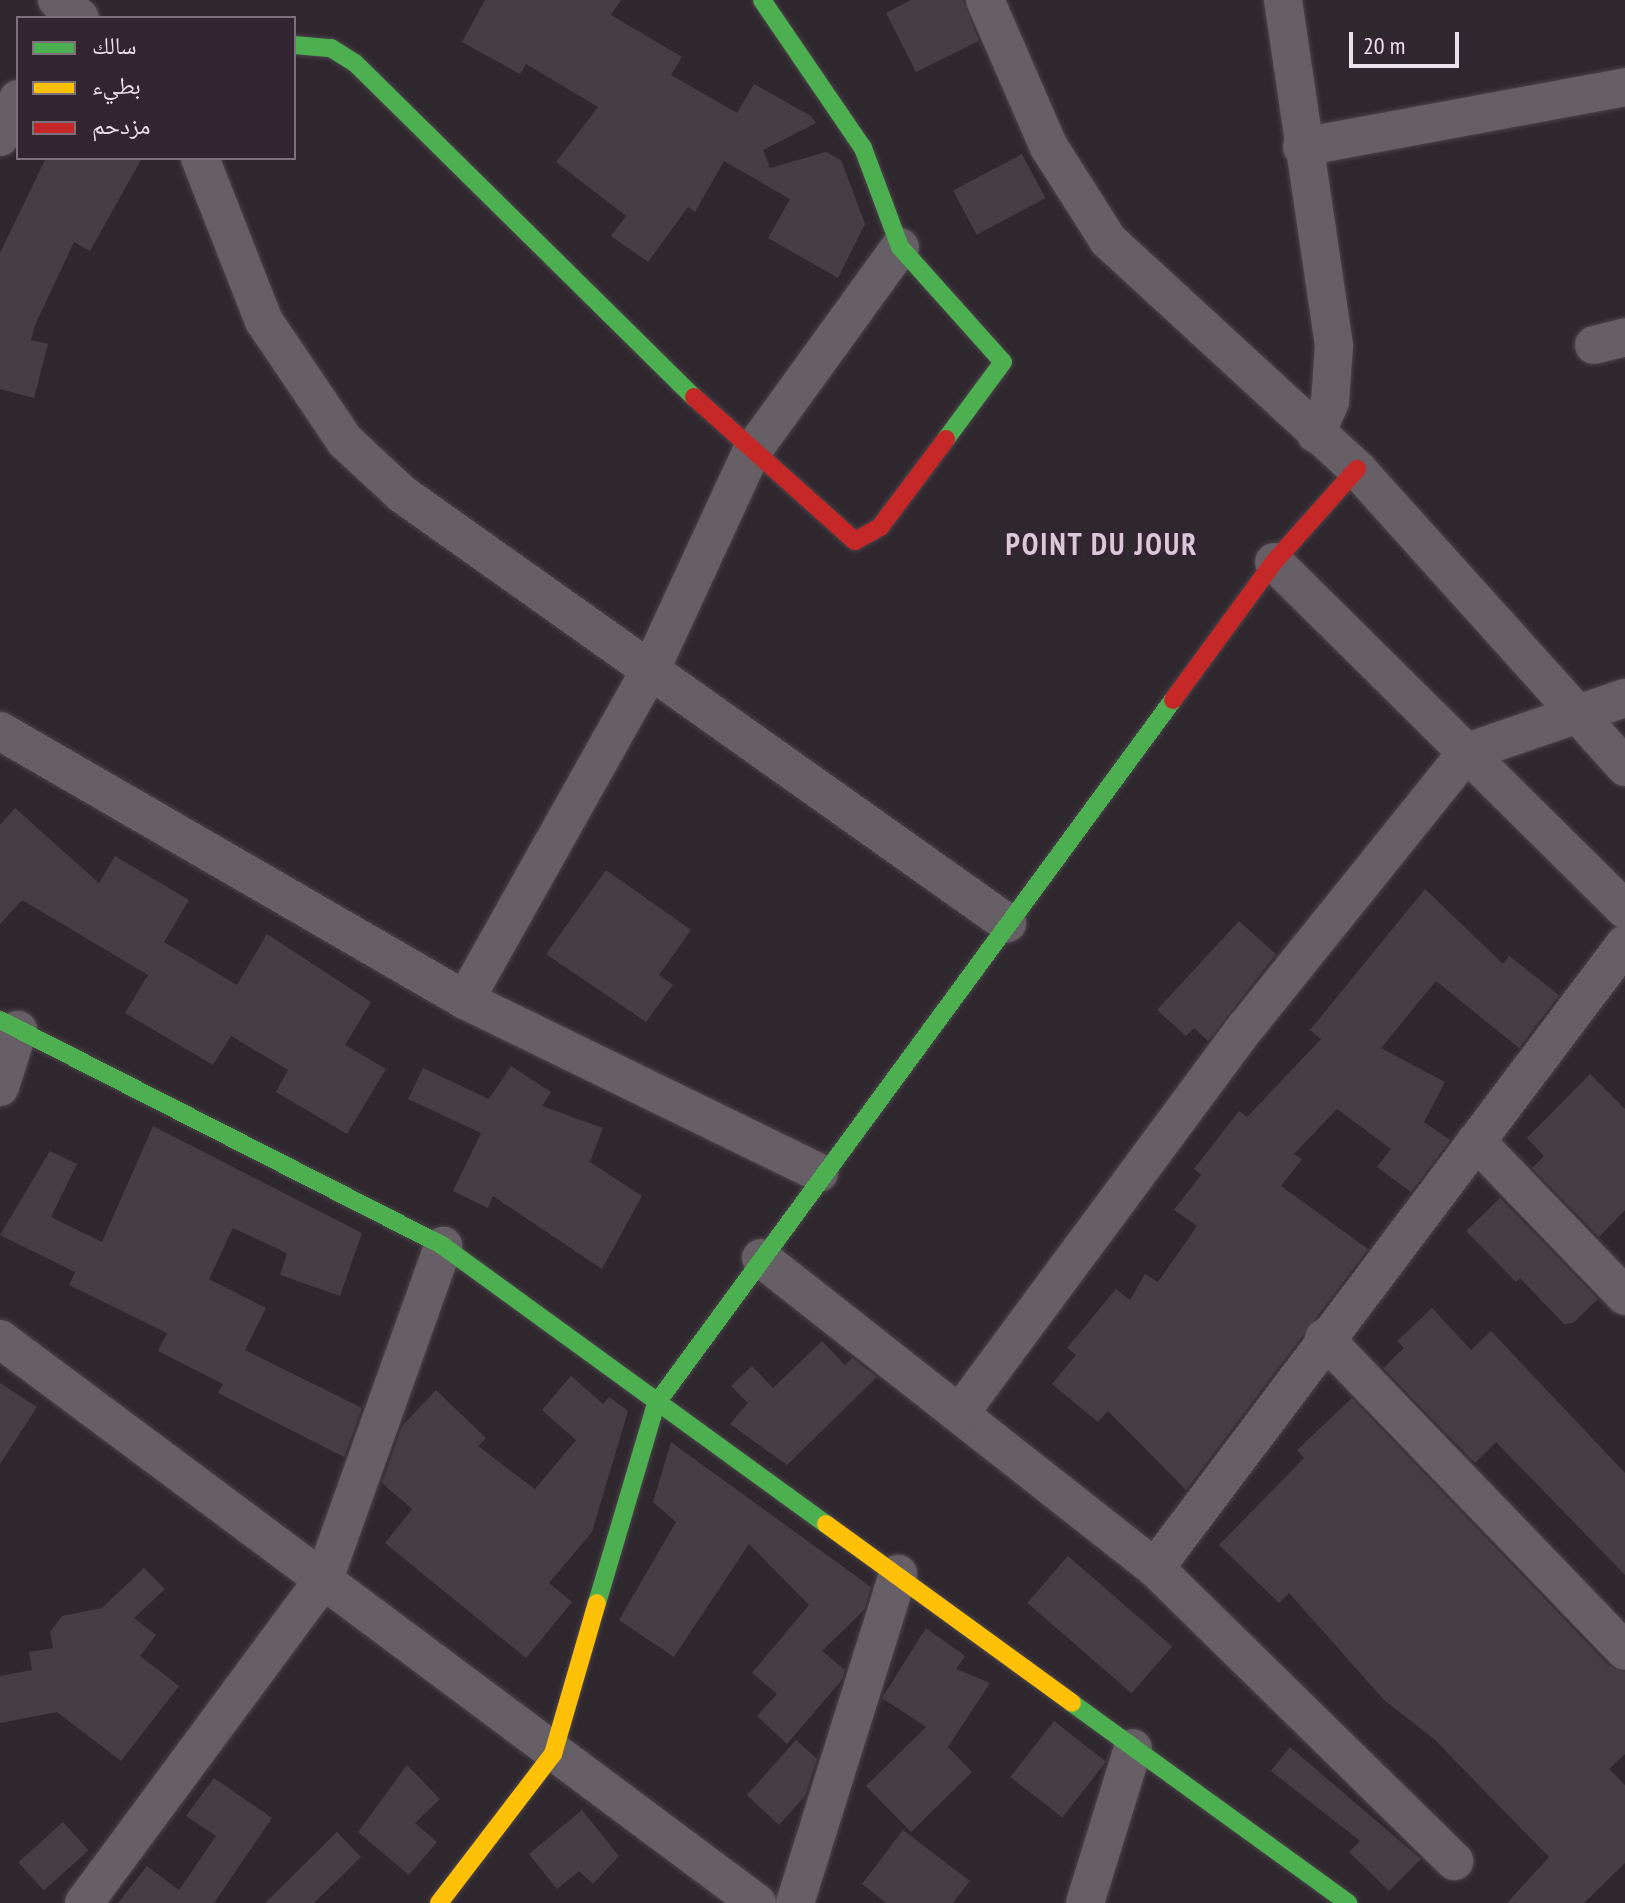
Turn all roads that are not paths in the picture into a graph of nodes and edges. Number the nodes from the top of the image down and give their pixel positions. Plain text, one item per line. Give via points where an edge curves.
1 (762, 0) edge
2 (985, 0) edge
3 (1283, 0) edge
4 (296, 45) edge
5 (1625, 87) edge
6 (16, 103) edge
7 (0, 137) edge
8 (1302, 147) junction
9 (201, 160) edge
10 (900, 247) junction
11 (1316, 434) junction
12 (751, 453) junction
13 (1357, 469) junction
14 (1274, 562) junction
15 (651, 669) junction
16 (1625, 698) edge
17 (1574, 709) junction
18 (0, 731) edge
19 (1467, 752) junction
20 (1625, 767) edge
21 (1625, 909) edge
22 (1007, 923) junction
23 (1625, 944) edge
24 (465, 1000) junction
25 (9, 1025) edge
26 (0, 1087) edge
27 (1476, 1141) junction
28 (819, 1173) junction
29 (443, 1246) junction
30 (761, 1258) junction
31 (1625, 1296) edge
32 (1324, 1338) junction
33 (0, 1339) edge
34 (656, 1404) junction
35 (960, 1413) junction
36 (1155, 1568) junction
37 (898, 1574) junction
38 (324, 1579) junction
39 (1625, 1651) edge
40 (1133, 1748) junction
41 (553, 1754) junction
42 (1454, 1861) dead end
43 (84, 1903) edge
44 (439, 1903) edge
45 (757, 1903) edge
46 (795, 1903) edge
47 (1085, 1903) edge
48 (1348, 1903) edge

1 - 10 street via 863,148
2 - 11 street via 1067,181 1108,240
3 - 8 street
4 - 12 street via 331,48 355,63
5 - 8 street
6 - 7 street
8 - 11 street via 1334,346 1330,402
9 - 15 street via 264,321 345,441 402,494
10 - 12 street
10 - 12 street via 1000,354 1001,371 880,527 855,541
11 - 13 street
12 - 15 street
13 - 14 street
13 - 17 street
14 - 19 street
14 - 22 street
15 - 22 street
15 - 24 street
16 - 17 street
17 - 19 street
17 - 20 street
18 - 24 street
19 - 21 street
19 - 35 street via 1246,1027
22 - 28 street
23 - 27 street
24 - 28 street
25 - 26 street
25 - 29 street via 127,1079
27 - 31 street
27 - 32 street
28 - 30 street
29 - 34 street
29 - 38 street
30 - 34 street
30 - 35 street
32 - 36 street
32 - 39 street
33 - 38 street
34 - 37 street
34 - 41 street
35 - 36 street
36 - 42 street
37 - 40 street
37 - 46 street
38 - 41 street
38 - 43 street
40 - 47 street
40 - 48 street
41 - 44 street
41 - 45 street

